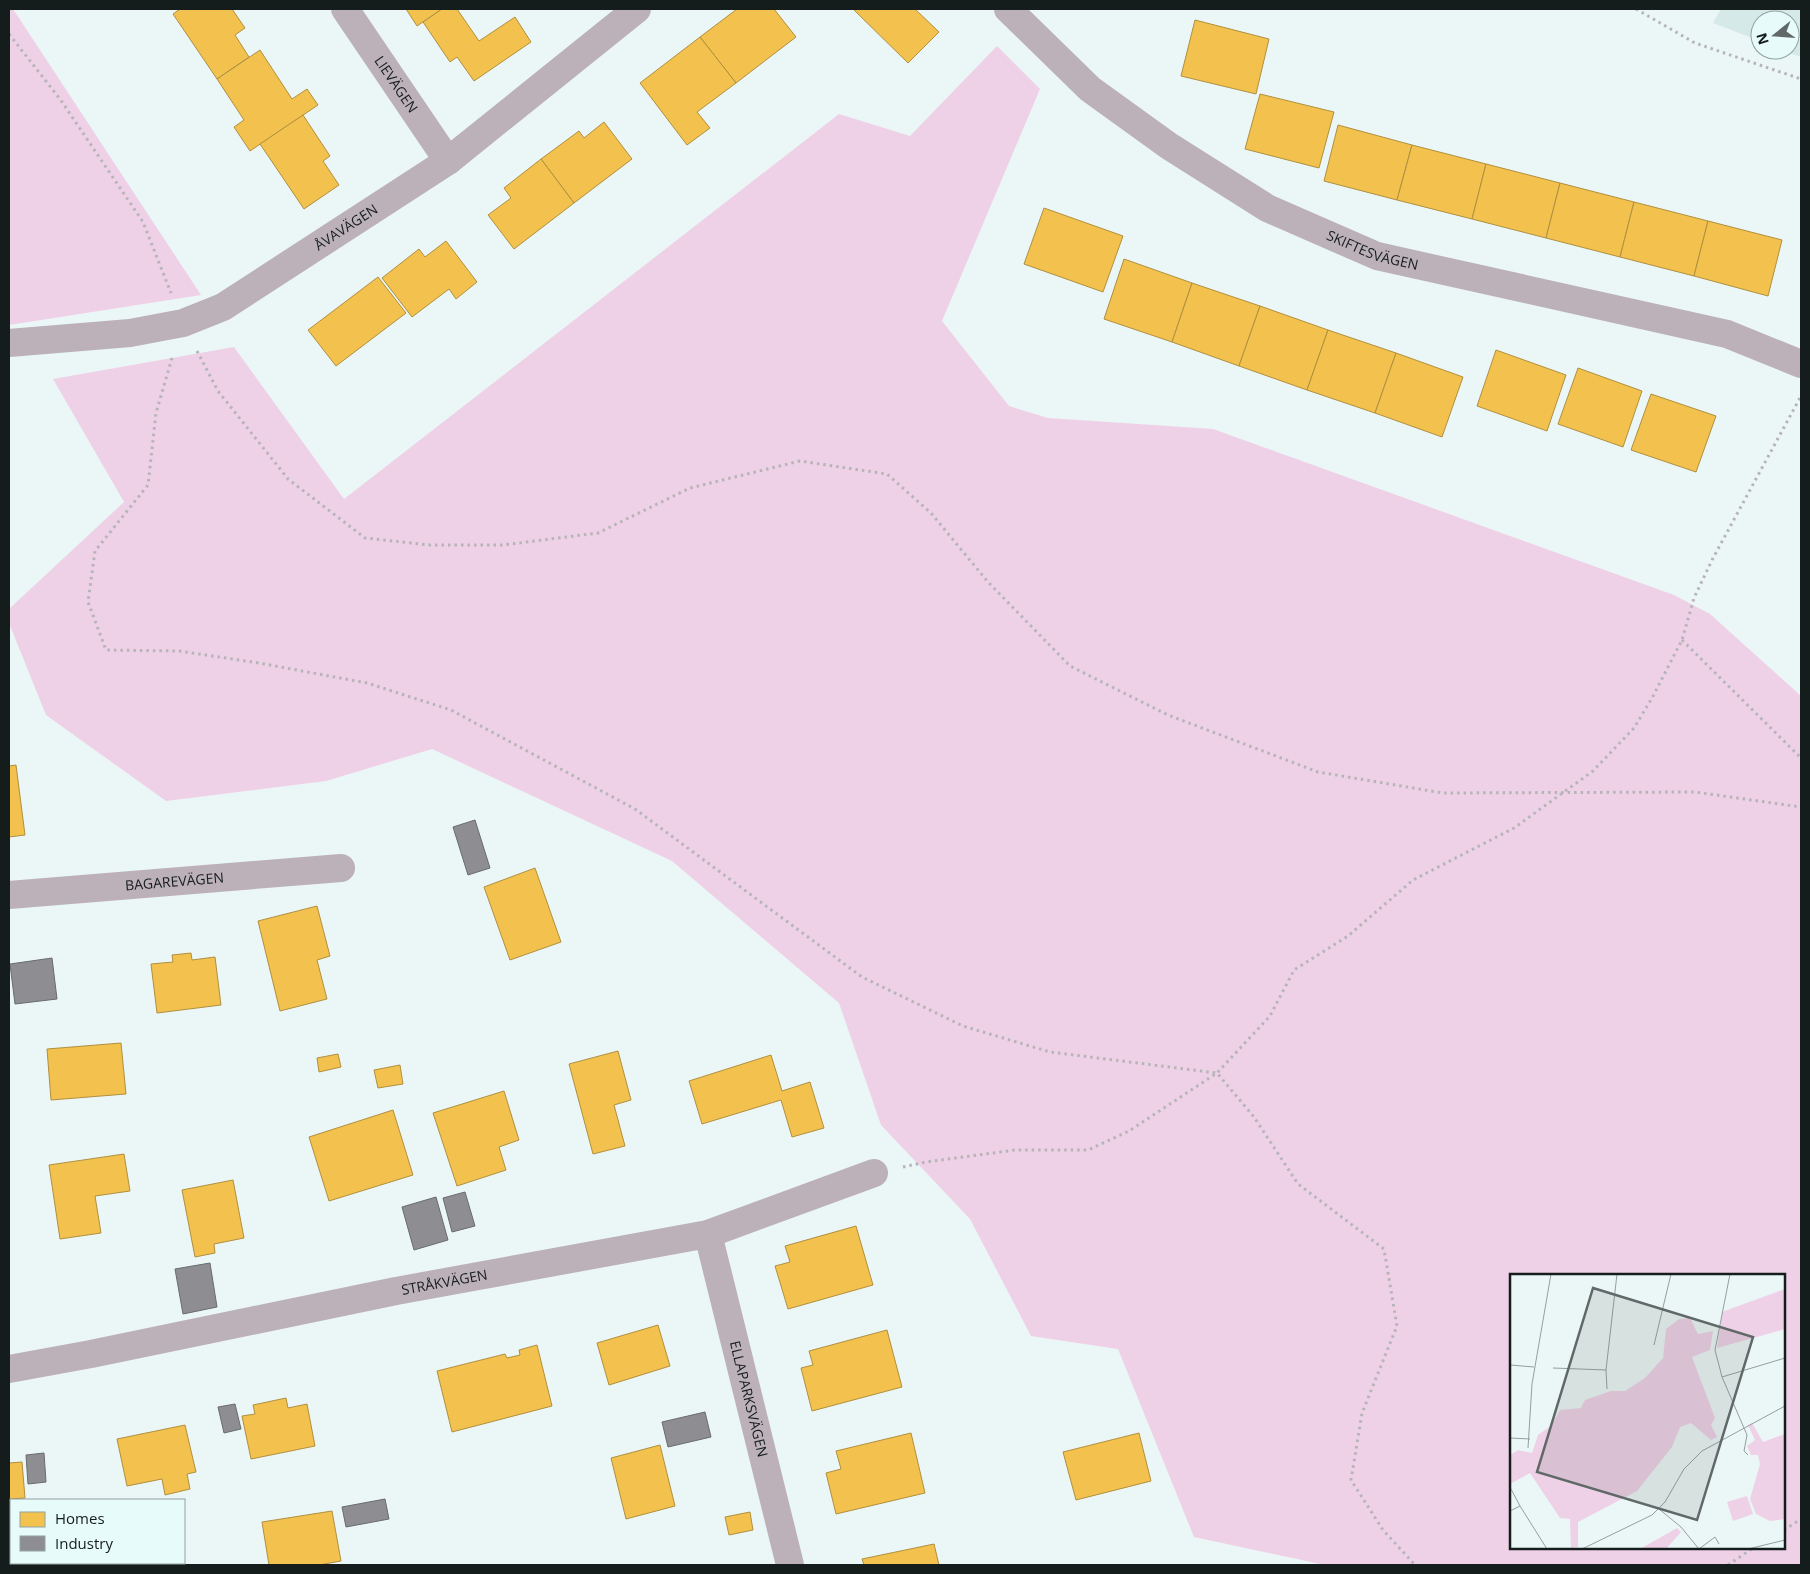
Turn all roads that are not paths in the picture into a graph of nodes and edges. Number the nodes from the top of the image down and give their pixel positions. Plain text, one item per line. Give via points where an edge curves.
1 (345, 9) edge
2 (637, 9) edge
3 (1008, 9) edge
4 (448, 161) junction
5 (9, 343) edge
6 (1801, 364) edge
7 (341, 868) dead end
8 (9, 895) edge
9 (874, 1173) road end
10 (708, 1234) junction
11 (9, 1369) edge
12 (790, 1565) edge

1 - 4 street, LIEVÄGEN
2 - 4 street, ÅVAVÄGEN
3 - 6 street, SKIFTESVÄGEN via 1090,89 1169,146 1267,208 1378,256 1727,334
4 - 5 street, ÅVAVÄGEN via 223,306 183,323 130,333
7 - 8 street, BAGAREVÄGEN
9 - 10 street, STRÅKVÄGEN
10 - 11 street, STRÅKVÄGEN via 396,1291
10 - 12 street, ELLAPARKSVÄGEN

